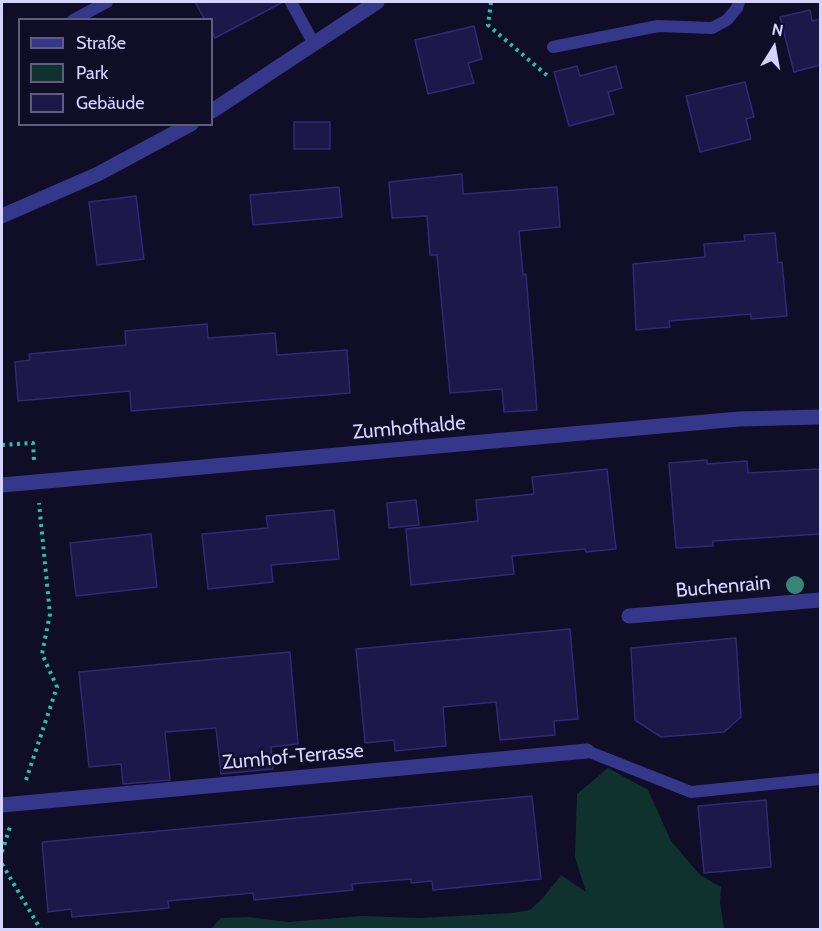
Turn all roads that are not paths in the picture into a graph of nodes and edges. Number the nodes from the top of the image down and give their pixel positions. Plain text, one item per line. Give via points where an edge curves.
1 (107, 2) edge
2 (291, 2) edge
3 (376, 2) edge
4 (739, 2) edge
5 (77, 18) edge
6 (314, 44) junction
7 (553, 47) dead end
8 (213, 110) edge
9 (187, 126) edge
10 (2, 216) edge
11 (820, 417) edge
12 (2, 485) edge
13 (820, 600) edge
14 (629, 616) dead end
15 (587, 751) joint
16 (820, 778) edge
17 (2, 805) edge

1 - 5 lane
2 - 6 lane
3 - 6 street
4 - 7 lane via 727,20 711,28 658,26
6 - 8 street
9 - 10 street via 98,174
11 - 12 street, Zumhofhalde via 739,419
13 - 14 street, Buchenrain
15 - 16 lane via 691,792
15 - 17 street, Zumhof-Terrasse

